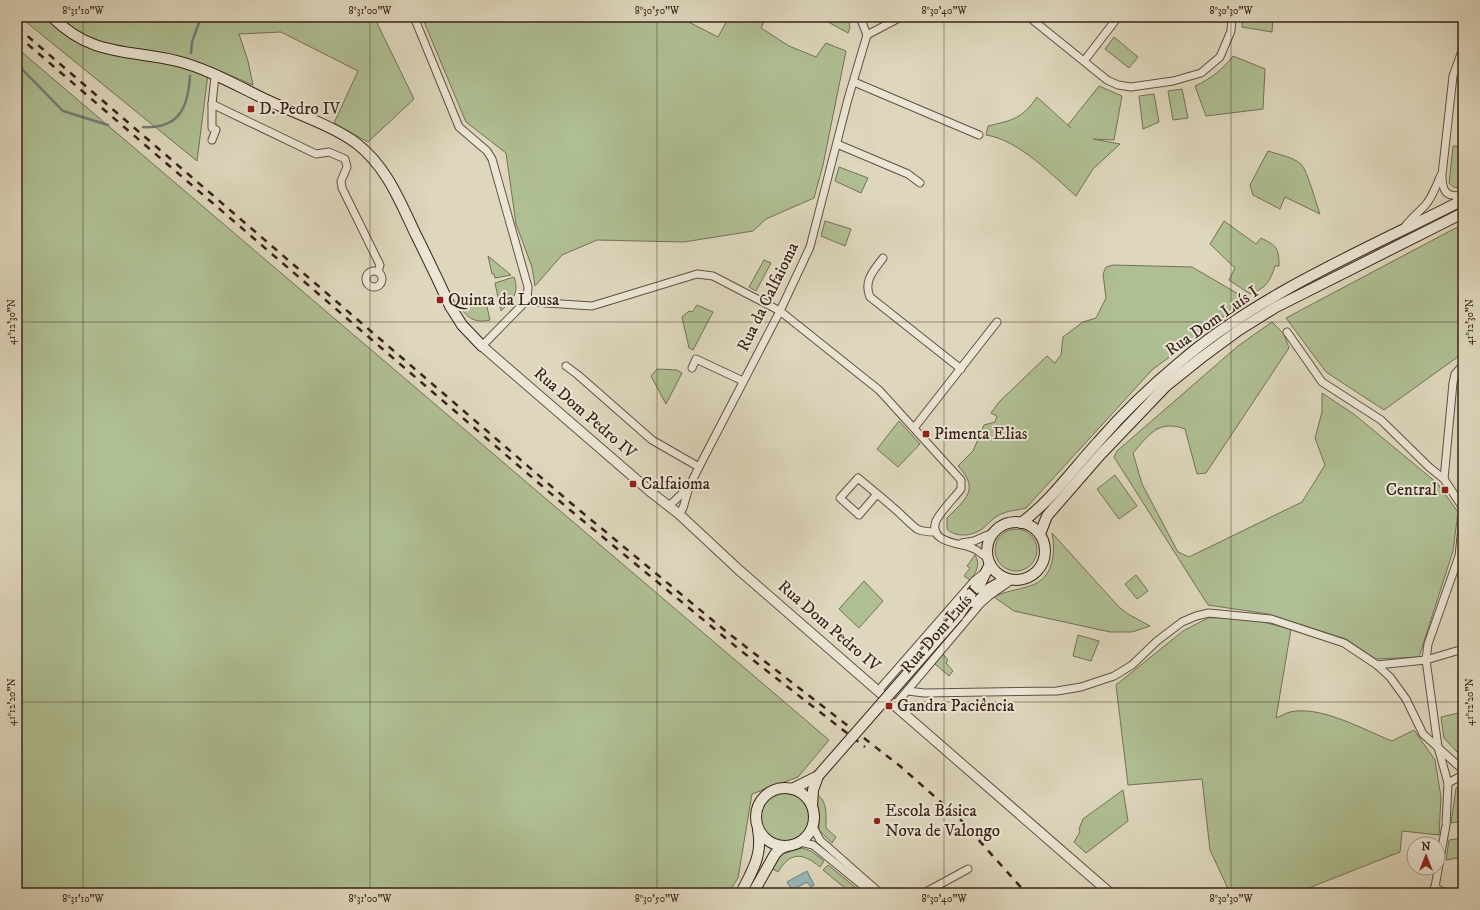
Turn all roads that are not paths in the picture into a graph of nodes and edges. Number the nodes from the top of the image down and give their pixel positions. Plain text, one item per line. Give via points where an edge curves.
1 (52, 17) edge
2 (414, 17) edge
3 (860, 17) edge
4 (901, 17) edge
5 (1029, 17) edge
6 (1118, 17) edge
7 (1232, 17) edge
8 (867, 35) junction
9 (1463, 48) edge
10 (1084, 61) junction
11 (215, 76) junction
12 (854, 82) junction
13 (212, 104) junction
14 (978, 135) dead end
15 (212, 140) dead end
16 (837, 144) junction
17 (1442, 175) junction
18 (920, 183) dead end
19 (1463, 195) edge
20 (1463, 200) edge
21 (1463, 213) edge
22 (1401, 231) junction
23 (883, 258) dead end
24 (378, 272) dead end
25 (527, 300) junction
26 (780, 311) junction
27 (997, 322) dead end
28 (1287, 332) dead end
29 (482, 346) junction
30 (566, 366) dead end
31 (1461, 366) edge
32 (692, 368) dead end
33 (961, 369) junction
34 (743, 381) junction
35 (914, 428) junction
36 (699, 466) junction
37 (1444, 478) junction
38 (689, 487) junction
39 (877, 494) junction
40 (669, 506) junction
41 (1463, 508) edge
42 (679, 514) junction
43 (1463, 517) edge
44 (1021, 523) junction
45 (936, 532) junction
46 (995, 532) junction
47 (1040, 534) junction
48 (960, 544) junction
49 (988, 565) junction
50 (1009, 579) junction
51 (966, 607) junction
52 (1463, 649) edge
53 (1426, 660) junction
54 (1376, 665) junction
55 (878, 691) junction
56 (908, 691) junction
57 (895, 705) junction
58 (1438, 747) junction
59 (1463, 770) edge
60 (1463, 775) edge
61 (818, 776) junction
62 (1448, 783) junction
63 (792, 788) junction
64 (812, 806) junction
65 (813, 827) junction
66 (758, 830) junction
67 (800, 842) junction
68 (787, 846) junction
69 (968, 869) dead end
70 (1433, 890) edge
71 (741, 893) edge
72 (753, 893) edge
73 (872, 893) edge
74 (880, 893) edge
75 (924, 893) edge
76 (1110, 893) edge
77 (1444, 893) edge

1 - 11 main road, Rua Dom Pedro IV via 74,36 93,45 180,62
2 - 25 street via 459,127 492,159 528,287
3 - 8 street
4 - 8 street
5 - 10 street
6 - 10 street
7 - 10 street via 1231,31 1220,57 1201,73 1173,81 1131,87 1107,80
8 - 12 street, Rua da Calfaioma
9 - 17 street via 1453,76
11 - 13 street
11 - 29 main road, Rua Dom Pedro IV via 331,129 355,143 371,157 391,182 450,306 462,325
12 - 14 street
12 - 16 street, Rua da Calfaioma
13 - 15 street via 212,128 216,130
13 - 24 street via 316,154 330,152 345,159 348,168 341,181 342,188 380,265
16 - 18 street via 908,174
16 - 26 street, Rua da Calfaioma via 810,247
17 - 19 street via 1442,186 1447,193 1454,197
17 - 22 street via 1428,201 1406,222
20 - 22 main road, Rua Dom Luís I
21 - 47 main road, Rua Dom Luís I via 1276,307 1201,358 1166,386 1100,455 1047,516
22 - 44 main road, Rua Dom Luís I via 1267,301 1181,361 1117,420 1039,509
23 - 33 street via 869,278 867,289 870,297
25 - 26 street via 592,306 697,274 713,276
25 - 29 street
26 - 34 street, Rua da Calfaioma
26 - 35 street via 879,390
27 - 33 street
28 - 37 street via 1322,382 1381,420 1429,467
29 - 40 street, Rua Dom Pedro IV
30 - 36 street via 652,440
31 - 37 street via 1453,383
32 - 34 street via 696,359
33 - 35 street
34 - 36 street, Rua da Calfaioma
35 - 45 street via 961,480 961,489 936,521
36 - 38 street, Rua da Calfaioma
37 - 41 street
38 - 40 street, Rua da Calfaioma
38 - 42 street, Rua da Calfaioma
39 - 39 street via 859,515 840,498 858,478
39 - 45 street via 917,528 925,532
40 - 42 street, Rua Dom Pedro IV
42 - 55 street, Rua Dom Pedro IV
43 - 53 street via 1459,556 1428,644
44 - 46 main road, Rua Dom Luís I via 1010,523
44 - 47 main road via 1032,527
45 - 48 street via 938,537 947,542
46 - 48 street via 974,542
46 - 49 main road, Rua Dom Luís I via 988,547
47 - 50 main road, Rua Dom Luís I via 1045,550 1041,567 1028,578
48 - 49 street via 974,549
49 - 50 main road
49 - 51 main road, Rua Dom Luís I
49 - 55 street, Rua Dom Luís I
50 - 51 main road, Rua Dom Luís I via 990,588
50 - 56 street, Rua Dom Luís I via 981,604
51 - 61 main road, Rua Dom Luís I, bridge
52 - 53 street
53 - 54 street
53 - 58 street
54 - 56 street via 1344,643 1278,621 1209,613 1182,622 1132,665 1114,676 1081,687 1057,691
54 - 58 street via 1390,677 1406,699 1423,734
55 - 57 street, Rua Dom Pedro IV
56 - 57 street, Rua Dom Luís I
57 - 76 street, Rua Dom Pedro IV
58 - 59 street
58 - 62 street
60 - 62 street
61 - 63 main road
61 - 64 main road via 813,790
62 - 70 street via 1446,824
63 - 64 main road via 803,793
63 - 66 main road via 775,789 760,801 756,810
64 - 65 main road
65 - 67 main road via 808,836
65 - 74 street via 820,840
66 - 68 main road via 772,843
66 - 71 main road via 759,854
67 - 68 main road
67 - 73 street via 813,845
68 - 72 main road via 775,854
69 - 75 street
70 - 77 street

